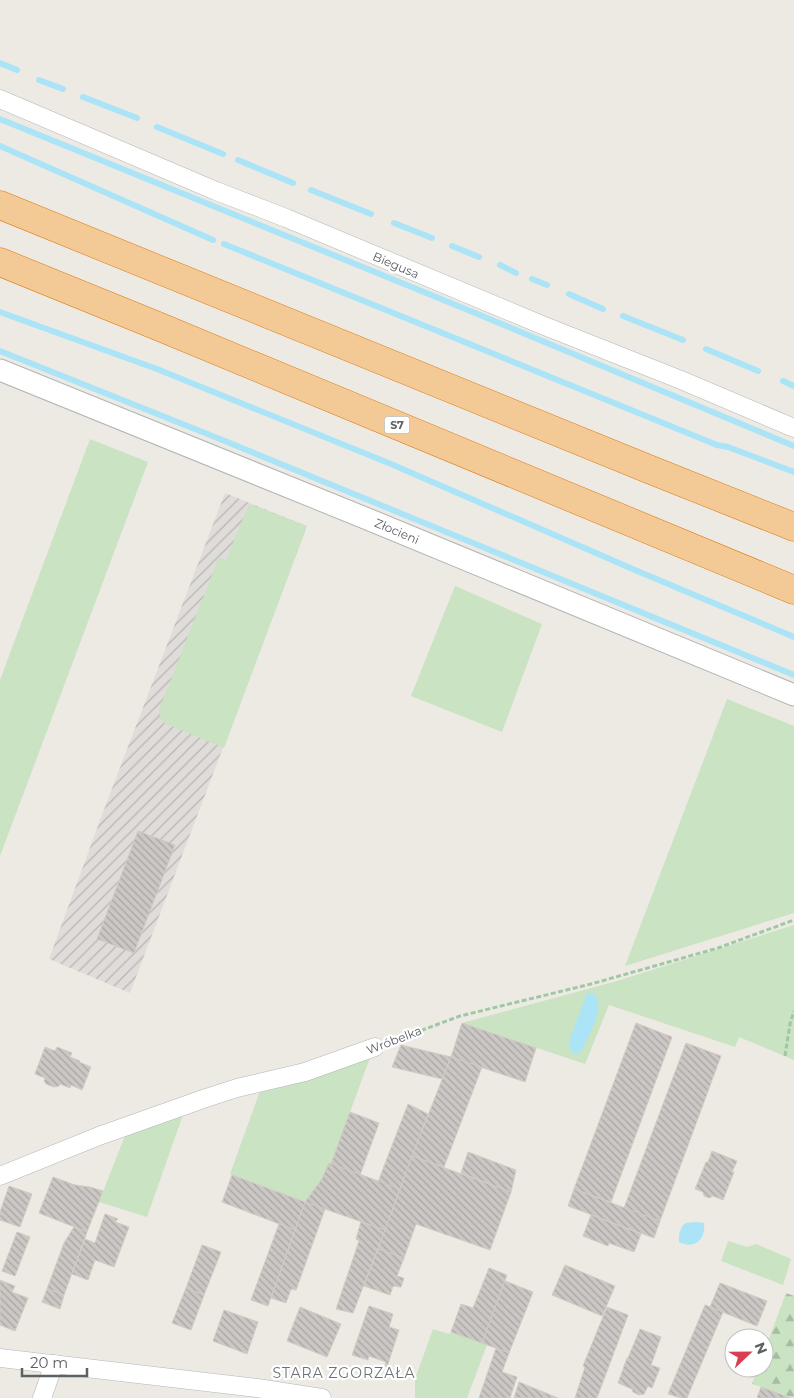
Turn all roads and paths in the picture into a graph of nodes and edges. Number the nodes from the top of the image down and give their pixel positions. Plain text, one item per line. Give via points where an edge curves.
1 (0, 99) edge
2 (0, 205) edge
3 (0, 262) edge
4 (0, 370) edge
5 (794, 428) edge
6 (794, 527) edge
7 (794, 590) edge
8 (794, 695) edge
9 (794, 920) edge
10 (794, 1011) edge
11 (375, 1047) joint
12 (785, 1056) dead end
13 (0, 1176) edge
14 (0, 1358) edge
15 (54, 1364) junction
16 (42, 1398) edge
17 (322, 1398) edge

1 - 5 street, Biegusa
2 - 6 highway
3 - 7 highway, S7
4 - 8 street, Złocieni
9 - 11 path, Wróbelka via 709,950 591,984 460,1016
10 - 12 path
11 - 13 street, Wróbelka via 305,1072 206,1098
14 - 15 street
15 - 16 street
15 - 17 street

